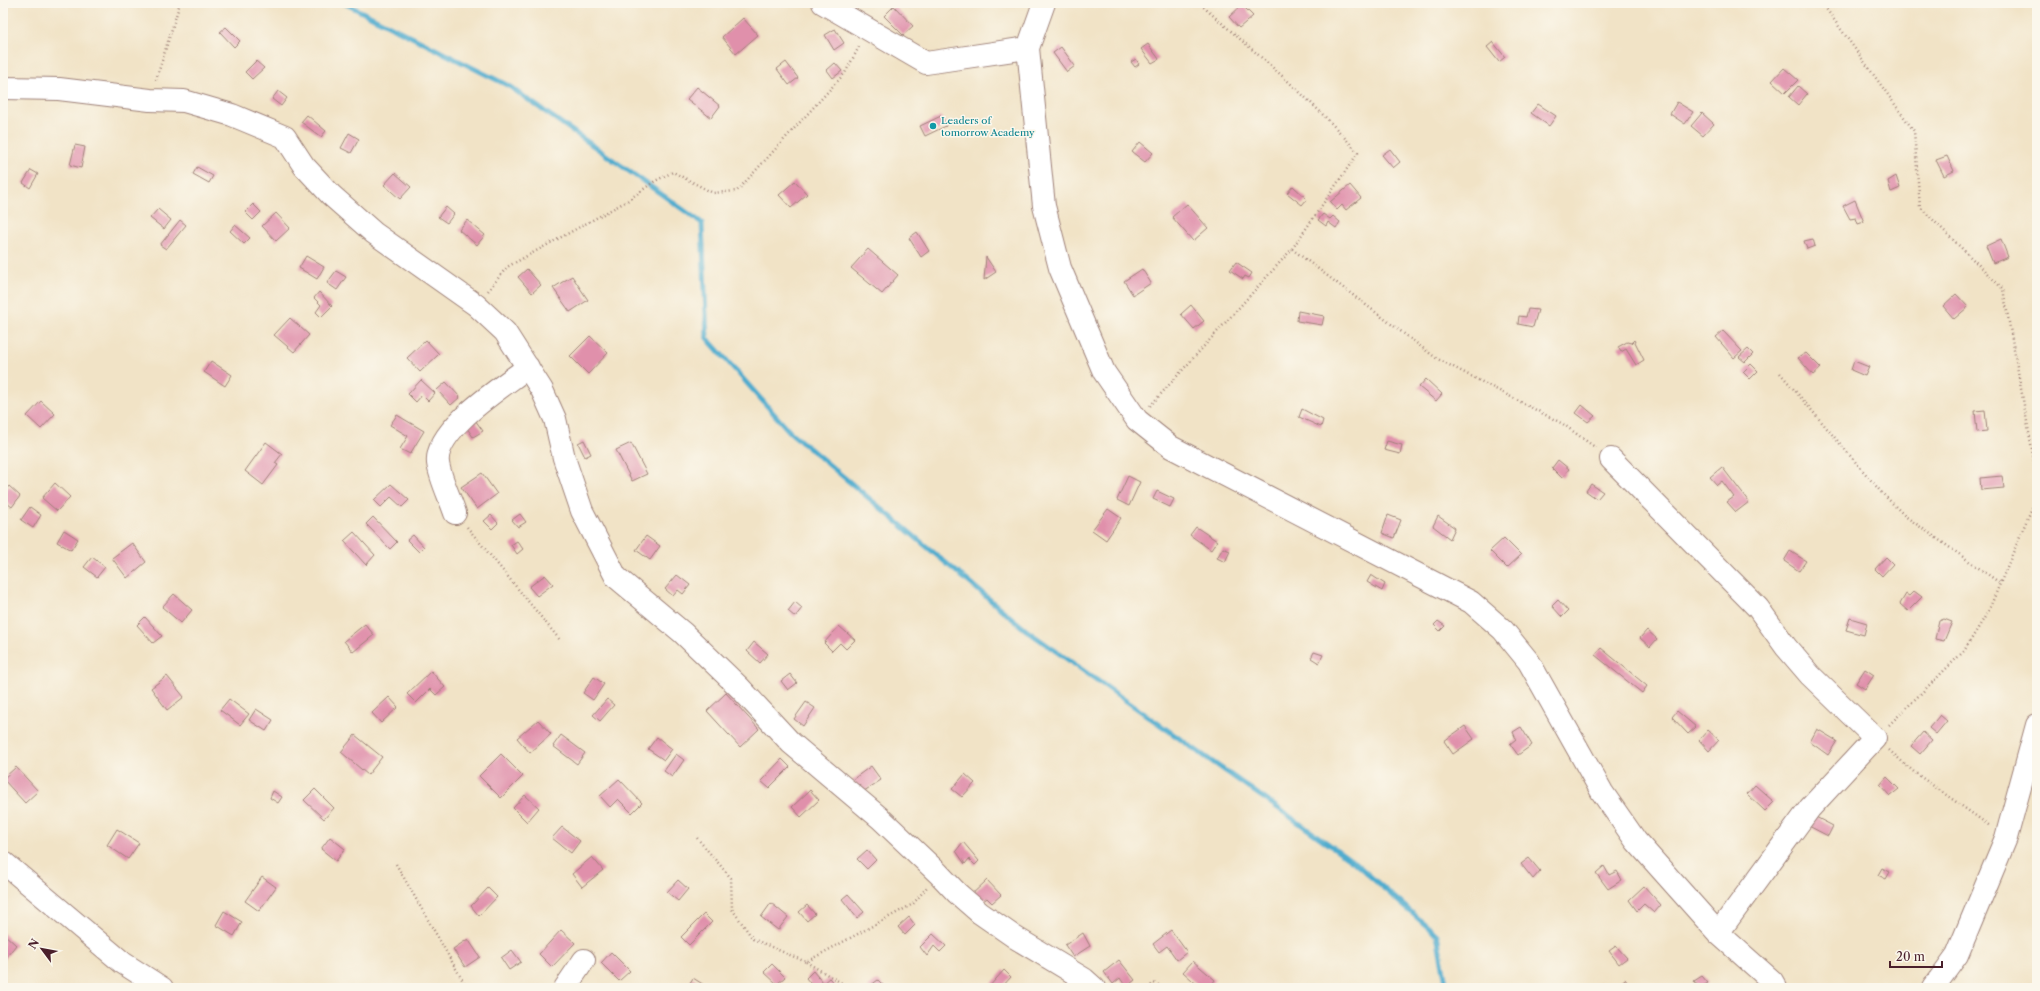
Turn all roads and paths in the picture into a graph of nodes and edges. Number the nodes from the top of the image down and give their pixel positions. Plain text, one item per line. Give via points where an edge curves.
1 (180, 3) edge
2 (823, 3) edge
3 (1044, 3) edge
4 (1199, 3) edge
5 (1822, 3) edge
6 (869, 28) junction
7 (1028, 48) junction
8 (3, 88) edge
9 (150, 100) junction
10 (1292, 249) junction
11 (476, 305) junction
12 (528, 367) junction
13 (1780, 372) dead end
14 (1137, 420) junction
15 (1611, 459) joint
16 (2037, 477) edge
17 (2037, 496) edge
18 (454, 513) joint
19 (2000, 583) junction
20 (560, 640) dead end
21 (2037, 725) edge
22 (1875, 738) junction
23 (697, 838) dead end
24 (2006, 838) junction
25 (3, 862) edge
26 (396, 864) dead end
27 (938, 873) junction
28 (1718, 933) junction
29 (584, 960) dead end
30 (806, 962) junction
31 (162, 988) edge
32 (466, 988) edge
33 (565, 988) edge
34 (850, 988) edge
35 (1094, 988) edge
36 (1148, 988) edge
37 (1165, 988) edge
38 (1776, 988) edge
39 (1934, 988) edge

1 - 9 path
2 - 6 street
3 - 7 street
4 - 10 path via 1277,71 1337,128 1358,153
5 - 16 path via 1914,131 1920,207 2003,289
6 - 7 street via 926,63
6 - 11 path via 845,73 737,190 713,193 673,172 627,201 507,267
7 - 14 street via 1044,206 1060,268 1104,372
8 - 9 street via 59,89
9 - 11 street via 184,101 232,115 286,137 304,166 331,195 364,224
10 - 14 path
10 - 15 path via 1436,358 1563,424
11 - 12 street via 505,332
12 - 18 street via 460,420 440,447 438,462
12 - 27 street via 555,418 564,458 582,511 616,577 683,633 740,688 791,743 880,818
13 - 19 path via 1881,492 1905,516
14 - 28 street via 1171,447 1471,602 1503,630 1529,662 1602,792 1636,841
15 - 22 street via 1758,608 1810,675
17 - 19 path
18 - 20 path
19 - 22 path via 1988,612 1964,651
21 - 24 street
22 - 24 path via 1914,772
22 - 28 street via 1810,808
23 - 30 path via 731,878 732,909 753,939
24 - 39 street via 1957,955
25 - 31 street via 123,963
26 - 32 path
27 - 30 path via 913,904
27 - 35 street via 980,913 1084,979
28 - 38 street via 1772,981
29 - 33 street
30 - 34 path
36 - 37 path via 1154,983

